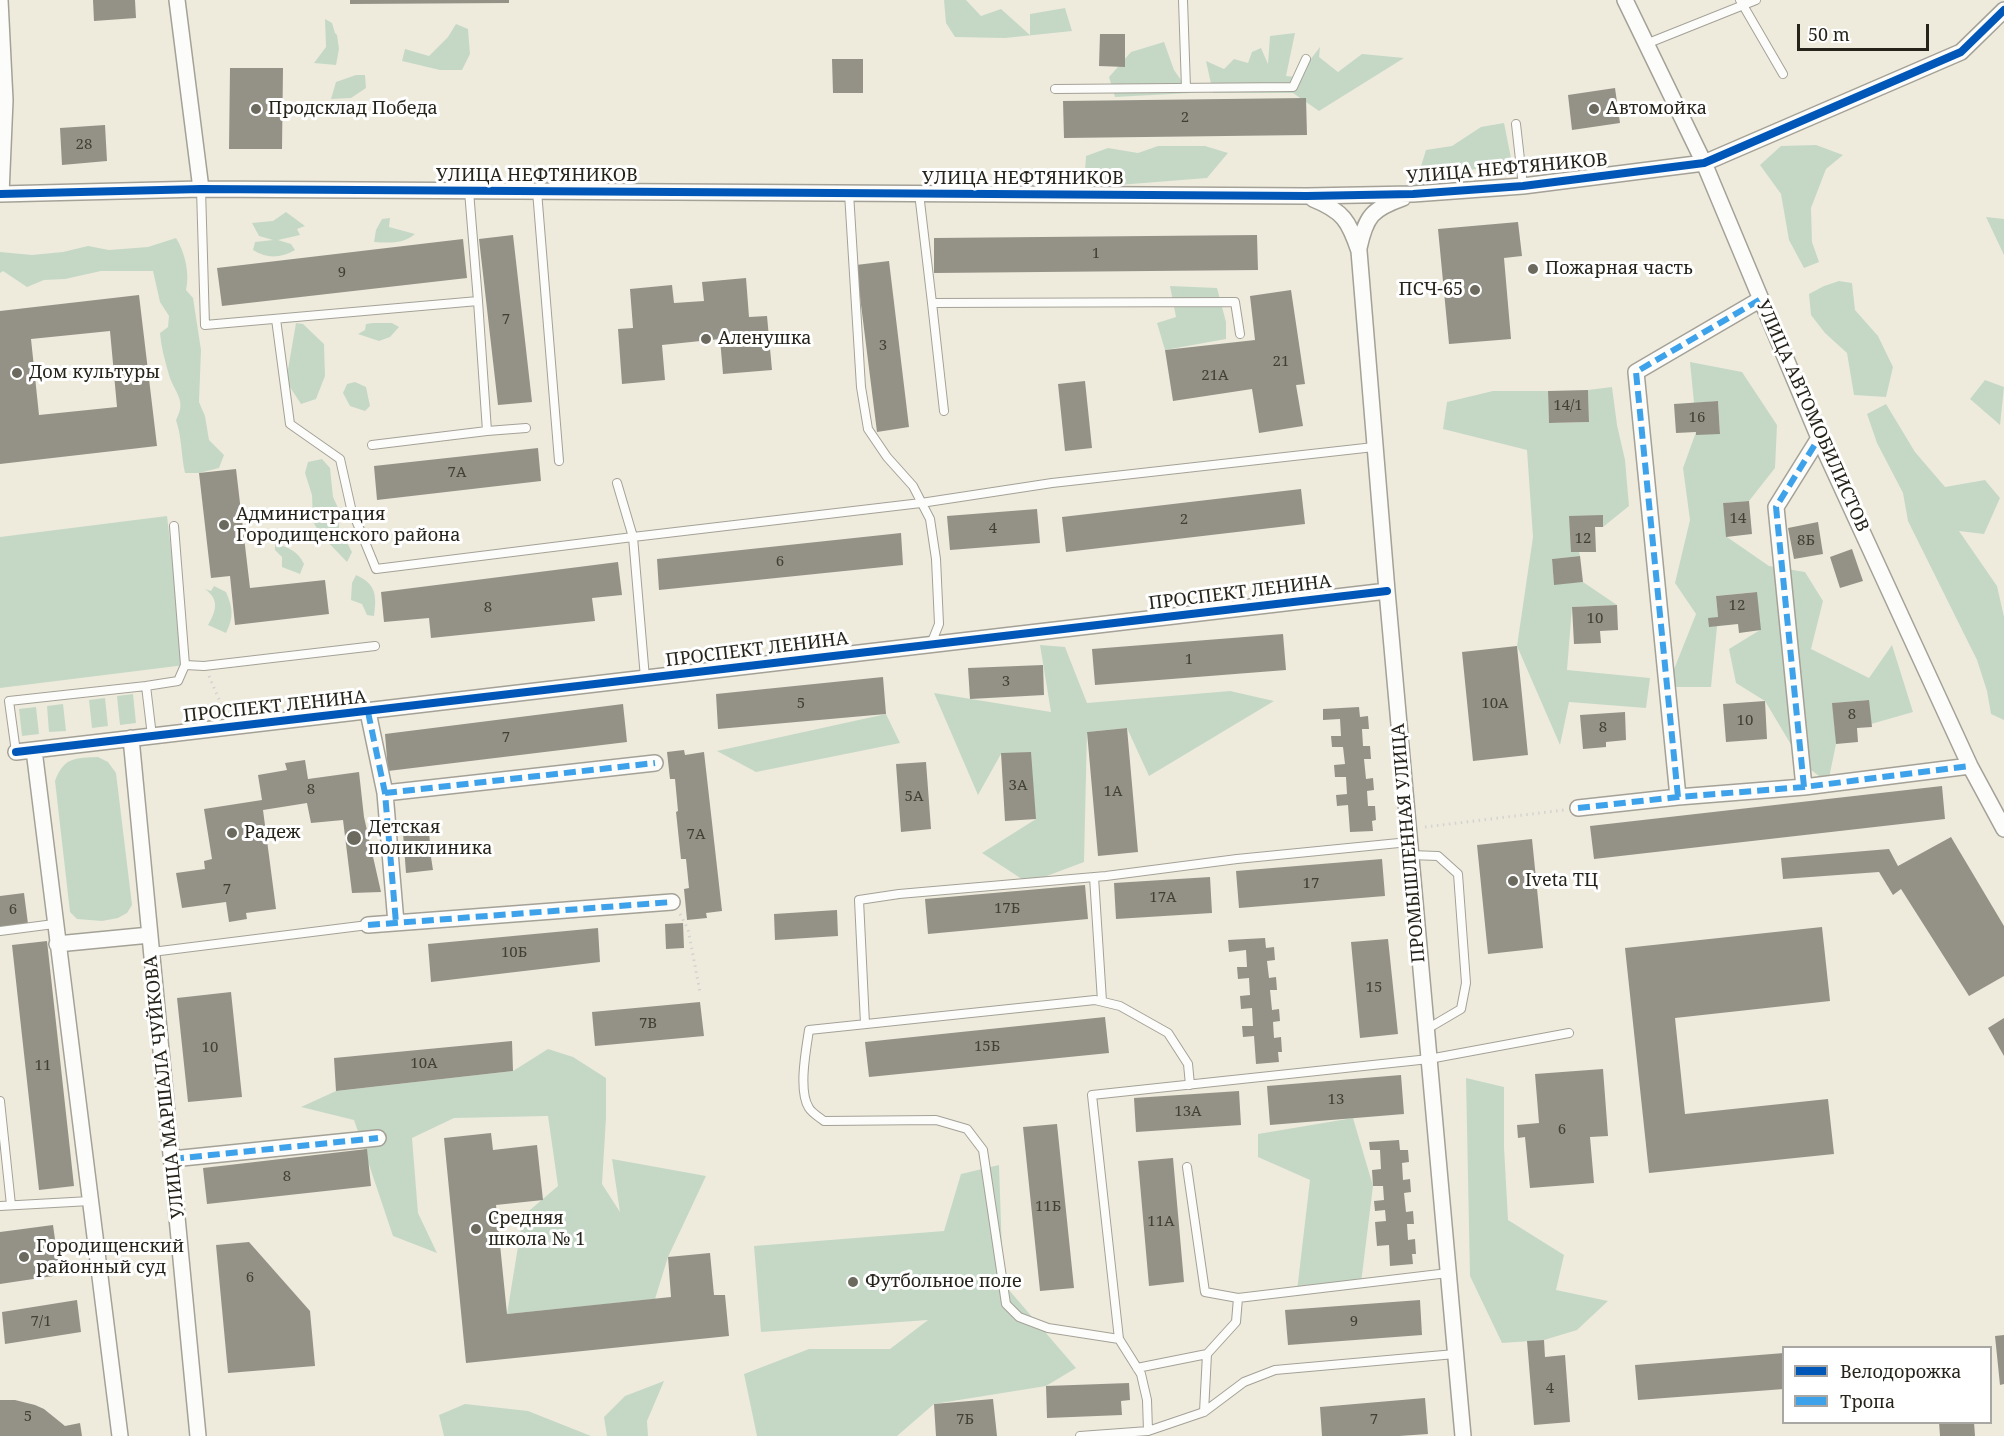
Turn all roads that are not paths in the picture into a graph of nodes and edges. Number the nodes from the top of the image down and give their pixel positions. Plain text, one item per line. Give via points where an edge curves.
1 (0, 0) edge
2 (177, 0) edge
3 (1183, 0) edge
4 (1625, 0) edge
5 (1756, 0) edge
6 (1741, 3) edge
7 (2004, 9) edge
8 (1646, 44) junction
9 (1306, 59) dead end
10 (1783, 74) dead end
11 (1186, 88) junction
12 (1055, 89) dead end
13 (1516, 124) dead end
14 (1704, 163) junction
15 (1523, 186) junction
16 (201, 189) junction
17 (469, 191) junction
18 (537, 191) junction
19 (849, 192) junction
20 (919, 193) junction
21 (0, 194) edge
22 (1413, 194) junction
23 (1307, 196) junction
24 (1359, 251) junction
25 (1761, 299) junction
26 (478, 301) junction
27 (932, 303) junction
28 (276, 319) junction
29 (1240, 333) dead end
30 (944, 411) dead end
31 (526, 428) dead end
32 (487, 431) junction
33 (1819, 438) junction
34 (372, 445) dead end
35 (1374, 447) junction
36 (559, 461) dead end
37 (617, 483) dead end
38 (921, 503) junction
39 (174, 526) dead end
40 (633, 537) junction
41 (1387, 591) junction
42 (930, 645) junction
43 (375, 646) dead end
44 (185, 665) junction
45 (645, 678) junction
46 (146, 686) junction
47 (368, 712) junction
48 (152, 736) junction
49 (131, 738) junction
50 (34, 750) junction
51 (15, 752) joint
52 (655, 763) dead end
53 (1970, 766) junction
54 (1804, 788) junction
55 (385, 792) junction
56 (1678, 797) junction
57 (1578, 808) road end
58 (2004, 829) edge
59 (1409, 842) junction
60 (1094, 877) junction
61 (672, 902) road end
62 (396, 923) junction
63 (54, 924) junction
64 (368, 925) joint
65 (0, 931) edge
66 (150, 935) junction
67 (57, 944) junction
68 (152, 952) junction
69 (1102, 1001) junction
70 (865, 1024) junction
71 (1426, 1029) junction
72 (1569, 1033) dead end
73 (1429, 1059) junction
74 (1190, 1085) junction
75 (0, 1101) edge
76 (378, 1138) dead end
77 (172, 1159) junction
78 (1188, 1167) dead end
79 (90, 1201) junction
80 (11, 1205) junction
81 (0, 1206) edge
82 (1448, 1273) junction
83 (1238, 1298) junction
84 (1119, 1339) junction
85 (1207, 1354) junction
86 (1455, 1354) junction
87 (1137, 1368) junction
88 (1204, 1412) junction
89 (1148, 1431) junction
90 (120, 1436) edge
91 (198, 1436) edge
92 (1080, 1436) edge
93 (1463, 1436) edge

1 - 21 street via 5,100
2 - 16 street
3 - 11 lane
4 - 8 street, УЛИЦА АВТОМОБИЛИСТОВ
5 - 6 lane
6 - 8 lane
6 - 10 lane
7 - 14 street, УЛИЦА НЕФТЯНИКОВ via 1960,52
8 - 14 street, УЛИЦА АВТОМОБИЛИСТОВ
9 - 11 lane via 1293,87
11 - 12 lane
13 - 15 lane
14 - 15 street, УЛИЦА НЕФТЯНИКОВ
14 - 25 street, УЛИЦА АВТОМОБИЛИСТОВ
15 - 22 street, УЛИЦА НЕФТЯНИКОВ
16 - 17 street, УЛИЦА НЕФТЯНИКОВ
16 - 21 street, УЛИЦА НЕФТЯНИКОВ
16 - 28 lane via 205,325
17 - 18 street, УЛИЦА НЕФТЯНИКОВ
17 - 26 lane
18 - 19 street, УЛИЦА НЕФТЯНИКОВ
18 - 36 lane
19 - 20 street, УЛИЦА НЕФТЯНИКОВ
19 - 38 lane via 861,387 868,429 913,486
20 - 23 street, УЛИЦА НЕФТЯНИКОВ
20 - 27 lane
22 - 23 street, УЛИЦА НЕФТЯНИКОВ
22 - 24 street, ПРОМЫШЛЕННАЯ УЛИЦА via 1386,204 1371,215 1364,225
23 - 24 street, ПРОМЫШЛЕННАЯ УЛИЦА via 1344,216
24 - 35 street, ПРОМЫШЛЕННАЯ УЛИЦА
25 - 33 street, УЛИЦА АВТОМОБИЛИСТОВ
25 - 56 street via 1636,372
26 - 28 lane
26 - 32 lane
27 - 29 lane via 1234,302
27 - 30 lane
28 - 40 lane via 290,424 340,459 351,508 376,569
31 - 32 lane
32 - 34 lane
33 - 53 street, УЛИЦА АВТОМОБИЛИСТОВ
33 - 54 street via 1776,507
35 - 38 lane via 1052,483
35 - 41 street, ПРОМЫШЛЕННАЯ УЛИЦА
37 - 40 lane
38 - 40 lane
38 - 42 lane via 930,519 936,559 939,624
39 - 44 lane
40 - 45 lane
41 - 42 street, ПРОСПЕКТ ЛЕНИНА
41 - 59 street, ПРОМЫШЛЕННАЯ УЛИЦА
42 - 45 street, ПРОСПЕКТ ЛЕНИНА
43 - 44 lane
44 - 46 lane via 178,681
45 - 47 street, ПРОСПЕКТ ЛЕНИНА
46 - 48 lane
46 - 51 lane via 9,701
47 - 48 street, ПРОСПЕКТ ЛЕНИНА
47 - 55 street
48 - 49 street, ПРОСПЕКТ ЛЕНИНА
49 - 50 street, ПРОСПЕКТ ЛЕНИНА
49 - 66 street, УЛИЦА МАРШАЛА ЧУЙКОВА
50 - 51 street, ПРОСПЕКТ ЛЕНИНА
50 - 63 street
52 - 55 street
53 - 54 street
53 - 58 street, УЛИЦА АВТОМОБИЛИСТОВ
54 - 56 street
55 - 62 street
56 - 57 street
59 - 60 lane
59 - 71 street, ПРОМЫШЛЕННАЯ УЛИЦА
59 - 71 lane via 1438,856 1458,873 1466,982 1461,1009
60 - 69 lane
60 - 70 lane via 859,900
61 - 62 street
62 - 64 street
63 - 65 lane
63 - 67 street
64 - 68 lane
66 - 67 street
66 - 68 street, УЛИЦА МАРШАЛА ЧУЙКОВА
67 - 79 street
68 - 77 street, УЛИЦА МАРШАЛА ЧУЙКОВА
69 - 70 lane
69 - 74 lane via 1120,1006 1168,1034 1188,1064
70 - 84 lane via 809,1030 802,1079 808,1108 824,1121 936,1120 967,1129 983,1150 1006,1304 1019,1317 1048,1328
71 - 73 street, ПРОМЫШЛЕННАЯ УЛИЦА
72 - 73 lane
73 - 74 lane
73 - 82 street, ПРОМЫШЛЕННАЯ УЛИЦА
74 - 84 lane via 1092,1095
75 - 80 lane
76 - 77 street
77 - 91 street, УЛИЦА МАРШАЛА ЧУЙКОВА
78 - 83 lane via 1205,1292
79 - 80 lane
79 - 90 street
80 - 81 lane
82 - 83 lane
82 - 86 street, ПРОМЫШЛЕННАЯ УЛИЦА
83 - 85 lane via 1236,1322
84 - 87 lane
85 - 87 lane
85 - 88 lane
86 - 88 lane via 1275,1370 1244,1382
86 - 93 street, ПРОМЫШЛЕННАЯ УЛИЦА
87 - 89 lane via 1147,1400
88 - 89 lane
89 - 92 lane

